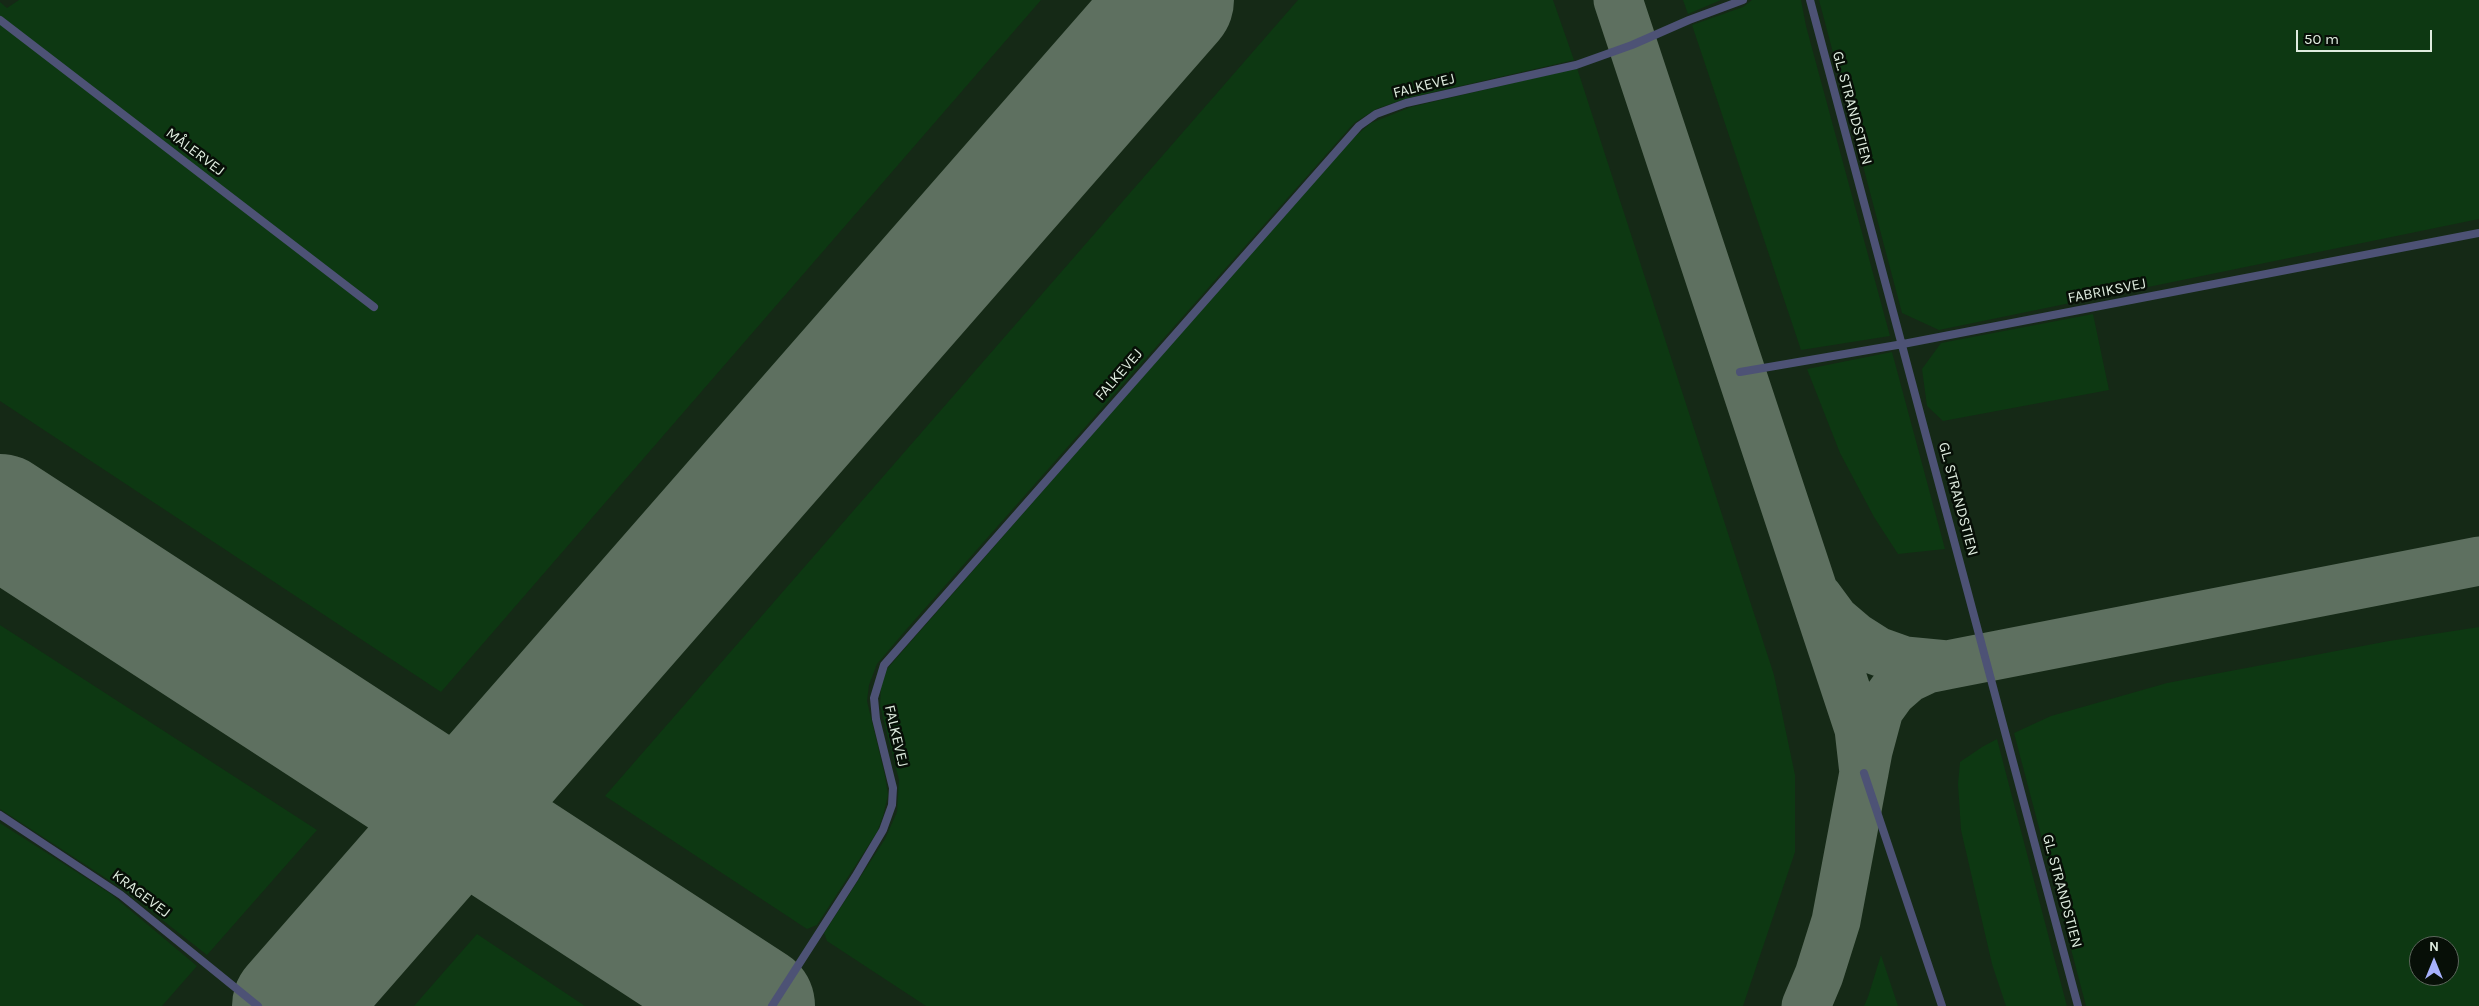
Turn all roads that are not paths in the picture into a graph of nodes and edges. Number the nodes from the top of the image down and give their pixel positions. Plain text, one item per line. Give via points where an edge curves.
1 (1743, 0) edge
2 (1810, 0) edge
3 (0, 20) edge
4 (2479, 233) edge
5 (374, 307) dead end
6 (1903, 344) junction
7 (1740, 372) dead end
8 (1864, 773) dead end
9 (0, 815) edge
10 (258, 1006) edge
11 (772, 1006) edge
12 (1942, 1006) edge
13 (2078, 1006) edge

1 - 11 lane, FALKEVEJ via 1576,65 1406,103 1376,114 1359,126 884,664 874,698 893,788 892,805 883,830 855,877
2 - 6 lane, GL. STRANDSTIEN
3 - 5 lane, MÅLERVEJ
4 - 6 lane, FABRIKSVEJ
6 - 7 lane, FABRIKSVEJ
6 - 13 lane, GL. STRANDSTIEN
8 - 12 lane
9 - 10 lane, KRAGEVEJ via 121,895

